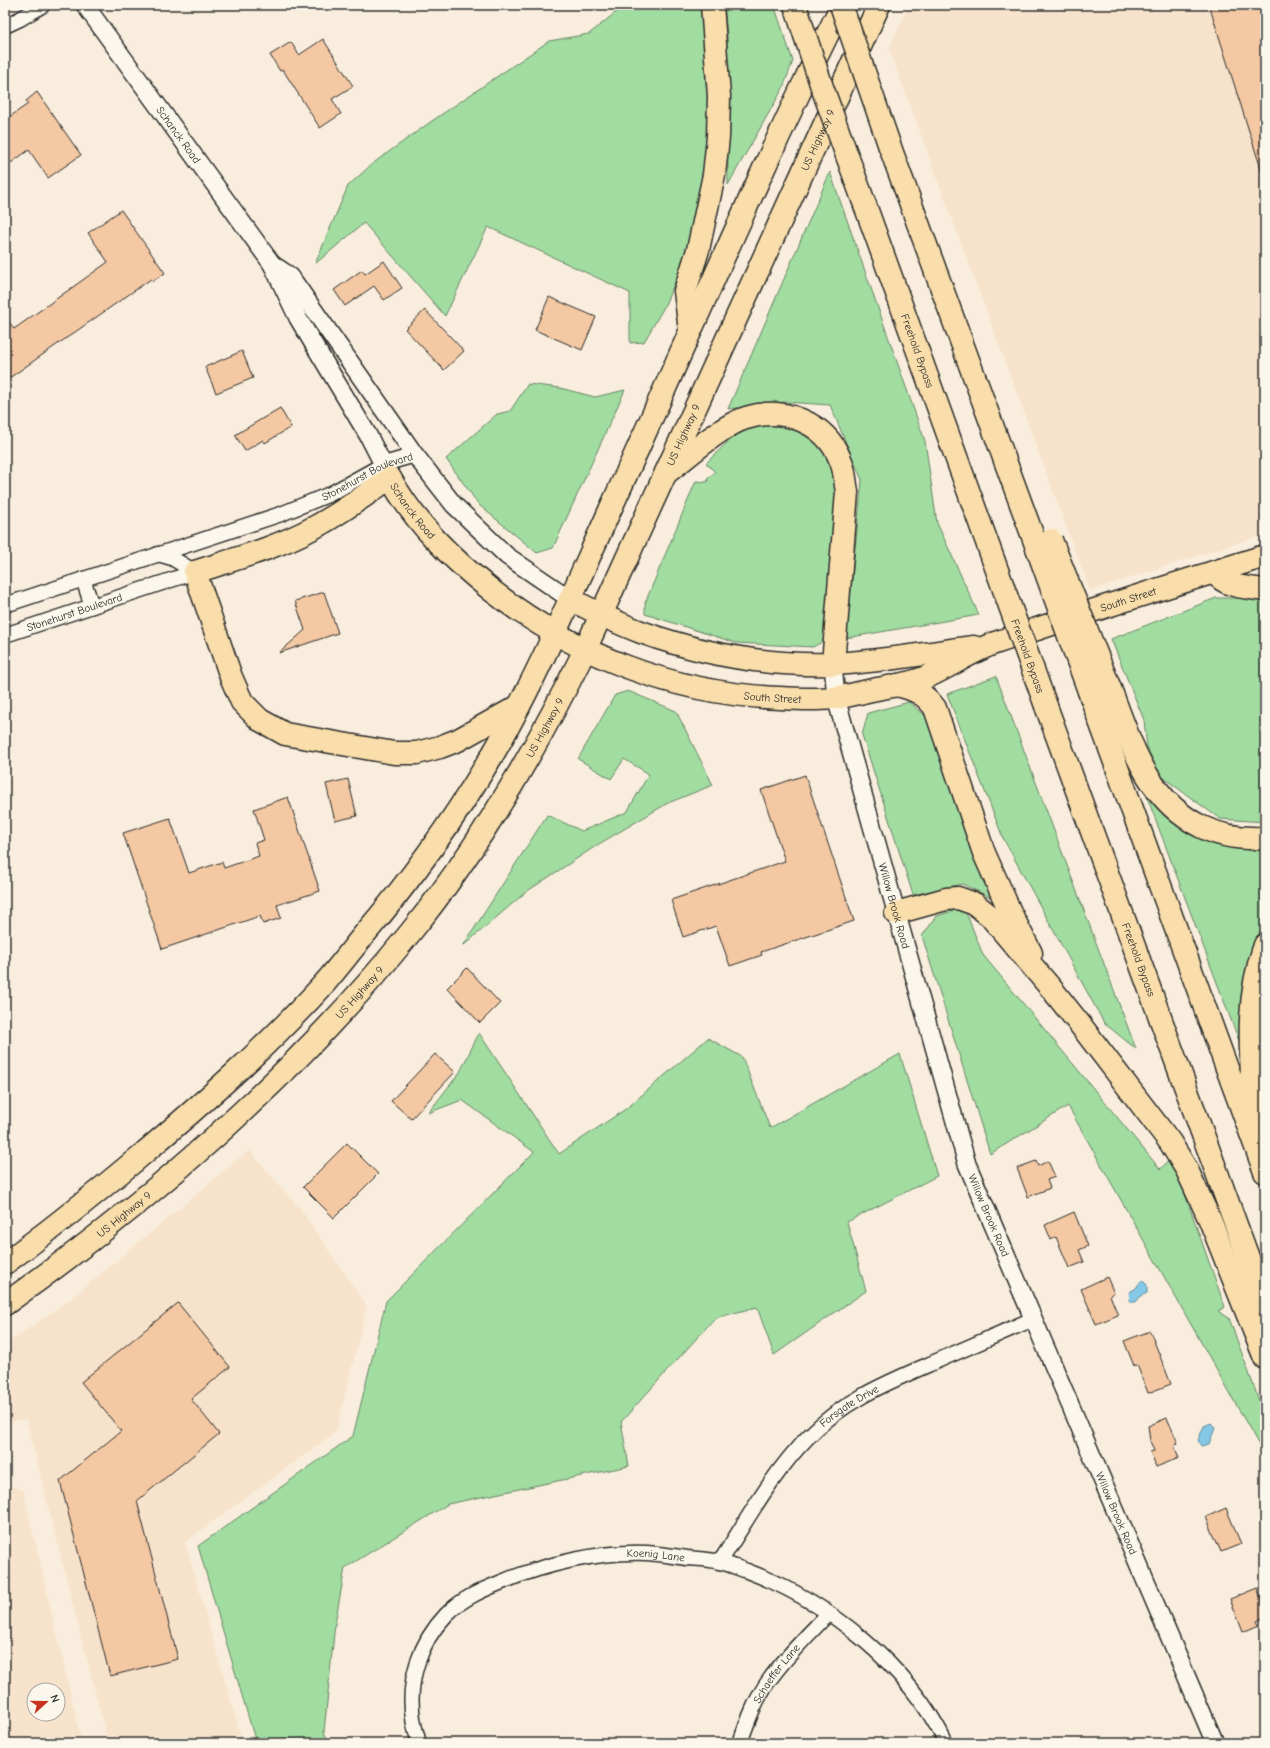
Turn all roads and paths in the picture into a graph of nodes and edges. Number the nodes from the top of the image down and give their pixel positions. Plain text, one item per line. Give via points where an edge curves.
1 (43, 5) edge
2 (85, 5) edge
3 (712, 5) edge
4 (795, 5) edge
5 (841, 5) edge
6 (879, 5) edge
7 (5, 26) edge
8 (272, 264) junction
9 (690, 331) junction
10 (415, 455) junction
11 (387, 471) junction
12 (665, 474) junction
13 (158, 554) junction
14 (1265, 556) edge
15 (195, 572) junction
16 (1214, 572) junction
17 (84, 579) junction
18 (1265, 590) edge
19 (570, 599) junction
20 (5, 605) edge
21 (92, 606) junction
22 (601, 614) junction
23 (555, 634) junction
24 (5, 635) edge
25 (991, 645) junction
26 (585, 650) junction
27 (833, 664) junction
28 (898, 685) junction
29 (1100, 690) junction
30 (836, 698) junction
31 (519, 706) junction
32 (1265, 838) edge
33 (896, 913) junction
34 (1265, 945) edge
35 (1055, 993) junction
36 (1256, 1147) junction
37 (1265, 1172) edge
38 (5, 1263) edge
39 (5, 1304) edge
40 (1265, 1304) edge
41 (1033, 1319) junction
42 (1265, 1358) edge
43 (720, 1562) junction
44 (828, 1614) junction
45 (419, 1743) edge
46 (740, 1743) edge
47 (946, 1743) edge
48 (1215, 1743) edge

1 - 7 street
2 - 8 street, Schanck Road
3 - 9 main road via 719,96 718,137 714,175 698,250 686,291
4 - 40 main road, Freehold Bypass, bridge via 822,87
5 - 9 main road
5 - 29 main road, bridge via 979,390 1044,543
6 - 12 main road, US Highway 9
8 - 10 street, Schanck Road via 290,276
8 - 11 street, Schanck Road via 298,318
9 - 19 main road
10 - 11 street, Stonehurst Boulevard
10 - 19 street, Schanck Road via 454,505 484,536 518,565
11 - 13 street, Stonehurst Boulevard via 280,514
11 - 15 main road, Stonehurst Boulevard via 336,515 312,529 270,547
11 - 23 main road, Schanck Road via 400,496 416,518 446,551 507,603
12 - 22 main road, US Highway 9
12 - 27 main road via 727,428 746,418 763,414 796,417 814,426 826,436 840,459 847,492
13 - 15 street via 172,558
13 - 17 street, Stonehurst Boulevard
14 - 16 main road, South Street
15 - 21 street, Stonehurst Boulevard
15 - 31 main road via 242,702 260,720 285,734 394,753 417,753 458,740
16 - 18 main road via 1227,584
16 - 25 main road, South Street
17 - 20 street, Stonehurst Boulevard
17 - 21 street
19 - 22 main road, South Street
19 - 23 main road
21 - 24 street, Stonehurst Boulevard
22 - 26 main road, US Highway 9
22 - 27 main road, South Street via 641,632 702,651 795,664
23 - 26 main road, South Street
23 - 31 main road
25 - 27 main road, South Street
25 - 28 main road, South Street via 923,678
26 - 30 main road, South Street via 663,679 717,692 764,698
26 - 39 main road, US Highway 9 via 523,768 472,848 415,927 361,993 225,1128 97,1235
27 - 30 street, Willow Brook Road
28 - 30 main road, South Street
28 - 35 main road via 923,694 935,708 996,882 1030,952
29 - 32 main road via 1151,783 1180,814 1210,831 1235,837
29 - 36 main road
30 - 33 street, Willow Brook Road
31 - 38 main road via 492,756 430,851 383,914 321,987 230,1078 181,1121 90,1198
33 - 35 main road via 946,899 958,898 975,904 990,916
33 - 41 street, Willow Brook Road via 968,1164
34 - 36 main road via 1255,974 1250,1020
35 - 42 main road via 1170,1142 1187,1170 1210,1220
36 - 37 main road
41 - 43 street, Forsgate Drive via 878,1387 832,1415 807,1437 788,1460
41 - 48 street, Willow Brook Road
43 - 44 street, Koenig Lane via 781,1586
43 - 45 street, Koenig Lane via 647,1553 573,1560 517,1576 472,1595 446,1615 422,1650 415,1671 411,1697
44 - 46 street, Schaeffer Lane via 784,1660 770,1679 758,1698
44 - 47 street, Koenig Lane via 870,1644 887,1661 917,1696

